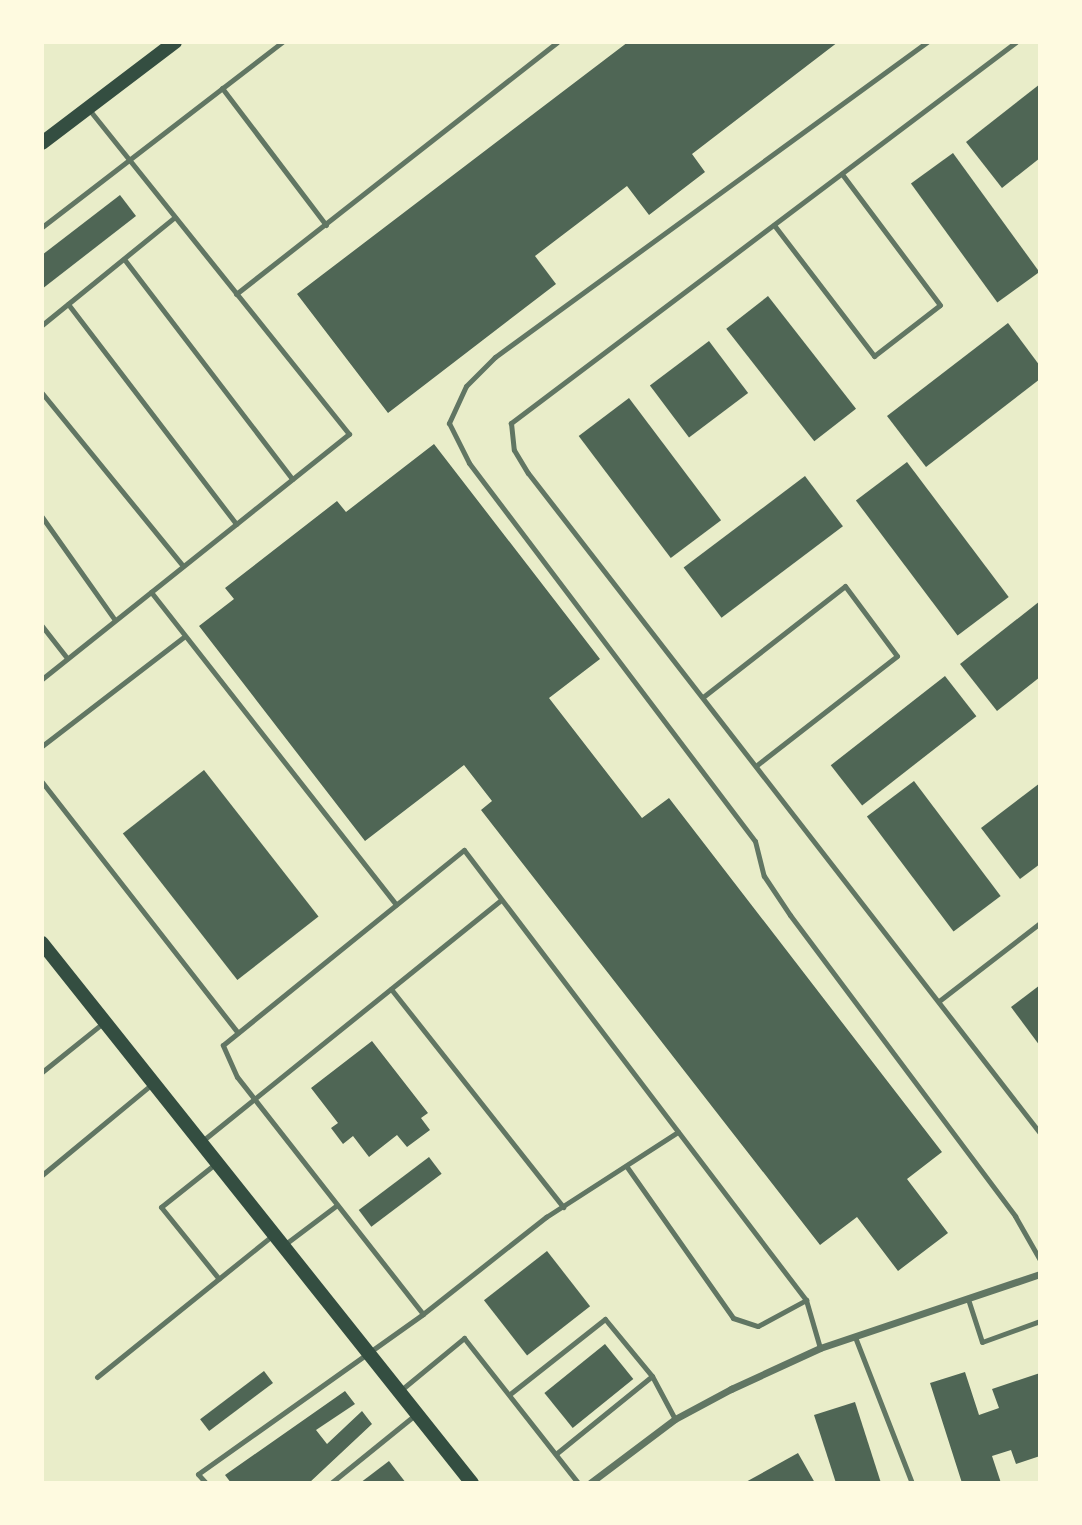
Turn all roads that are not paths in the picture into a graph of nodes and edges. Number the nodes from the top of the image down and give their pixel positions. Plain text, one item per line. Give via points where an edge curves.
1 (282, 42) edge
2 (557, 42) edge
3 (927, 42) edge
4 (1016, 42) edge
5 (171, 43) edge
6 (549, 45) edge
7 (222, 88) junction
8 (88, 108) junction
9 (42, 143) edge
10 (129, 160) junction
11 (842, 174) junction
12 (175, 217) junction
13 (326, 225) junction
14 (774, 225) junction
15 (42, 227) edge
16 (124, 259) junction
17 (236, 295) junction
18 (68, 304) junction
19 (42, 325) edge
20 (42, 393) edge
21 (292, 480) junction
22 (42, 517) edge
23 (236, 524) junction
24 (183, 566) junction
25 (151, 592) junction
26 (115, 620) junction
27 (42, 626) edge
28 (186, 636) junction
29 (67, 658) junction
30 (42, 679) edge
31 (703, 697) junction
32 (42, 746) edge
33 (757, 765) junction
34 (42, 782) edge
35 (501, 900) junction
36 (396, 905) junction
37 (1040, 923) edge
38 (42, 943) edge
39 (391, 989) junction
40 (939, 1001) junction
41 (103, 1023) junction
42 (238, 1033) junction
43 (42, 1072) edge
44 (152, 1084) junction
45 (255, 1100) junction
46 (678, 1132) junction
47 (1040, 1133) edge
48 (200, 1143) junction
49 (216, 1163) junction
50 (627, 1167) junction
51 (42, 1175) edge
52 (337, 1205) junction
53 (563, 1207) junction
54 (278, 1240) junction
55 (1040, 1260) edge
56 (1040, 1274) edge
57 (219, 1279) junction
58 (968, 1298) junction
59 (806, 1300) junction
60 (422, 1314) junction
61 (1040, 1321) edge
62 (855, 1336) junction
63 (820, 1348) junction
64 (369, 1356) junction
65 (652, 1376) junction
66 (97, 1377) dead end
67 (399, 1392) junction
68 (510, 1394) junction
69 (415, 1415) junction
70 (675, 1419) junction
71 (557, 1453) junction
72 (206, 1483) edge
73 (331, 1483) edge
74 (472, 1483) edge
75 (578, 1483) edge
76 (590, 1483) edge
77 (912, 1483) edge

1 - 7 lane
2 - 6 lane
3 - 55 lane via 495,357 466,386 449,423 469,464 755,841 764,876 790,915 1015,1216
4 - 11 lane
5 - 8 main road
6 - 13 lane
7 - 10 lane
7 - 13 lane
8 - 9 main road
8 - 10 lane
10 - 12 lane
10 - 15 lane
11 - 14 lane
11 - 14 lane via 940,305 874,356
12 - 16 lane
12 - 17 lane
13 - 17 lane
14 - 31 lane via 511,423 514,450 528,473
16 - 18 lane
16 - 21 lane
17 - 21 lane via 349,434
18 - 19 lane
18 - 23 lane
20 - 24 lane
21 - 23 lane
22 - 26 lane
23 - 24 lane
24 - 25 lane
25 - 26 lane
25 - 28 lane
26 - 29 lane
27 - 29 lane
28 - 32 lane
28 - 36 lane
29 - 30 lane
31 - 33 lane
31 - 33 lane via 845,586 897,656
33 - 40 lane
34 - 42 lane
35 - 36 lane via 464,850
35 - 39 lane
35 - 46 lane
36 - 42 lane
37 - 40 lane
38 - 41 main road
39 - 45 lane
39 - 53 lane
40 - 47 lane
41 - 43 lane
41 - 44 main road
42 - 45 lane via 223,1045 237,1077
44 - 48 main road
44 - 51 lane
45 - 48 lane
45 - 52 lane
46 - 50 lane
46 - 59 lane
48 - 49 main road
49 - 54 main road
49 - 57 lane via 161,1207
50 - 53 lane
50 - 59 lane via 733,1318 758,1326
52 - 54 lane
52 - 60 lane
53 - 60 lane
54 - 57 lane
54 - 64 main road
56 - 58 street
57 - 66 lane
58 - 61 lane via 982,1342
58 - 62 street
59 - 63 lane
60 - 64 lane
62 - 63 street
62 - 77 lane
63 - 70 street
64 - 67 main road
64 - 72 lane via 317,1385 198,1474
65 - 68 lane via 605,1319
65 - 70 lane
65 - 71 lane
67 - 68 lane via 464,1338
67 - 69 main road
68 - 71 lane
69 - 73 lane
69 - 74 main road
70 - 76 street
71 - 75 lane

